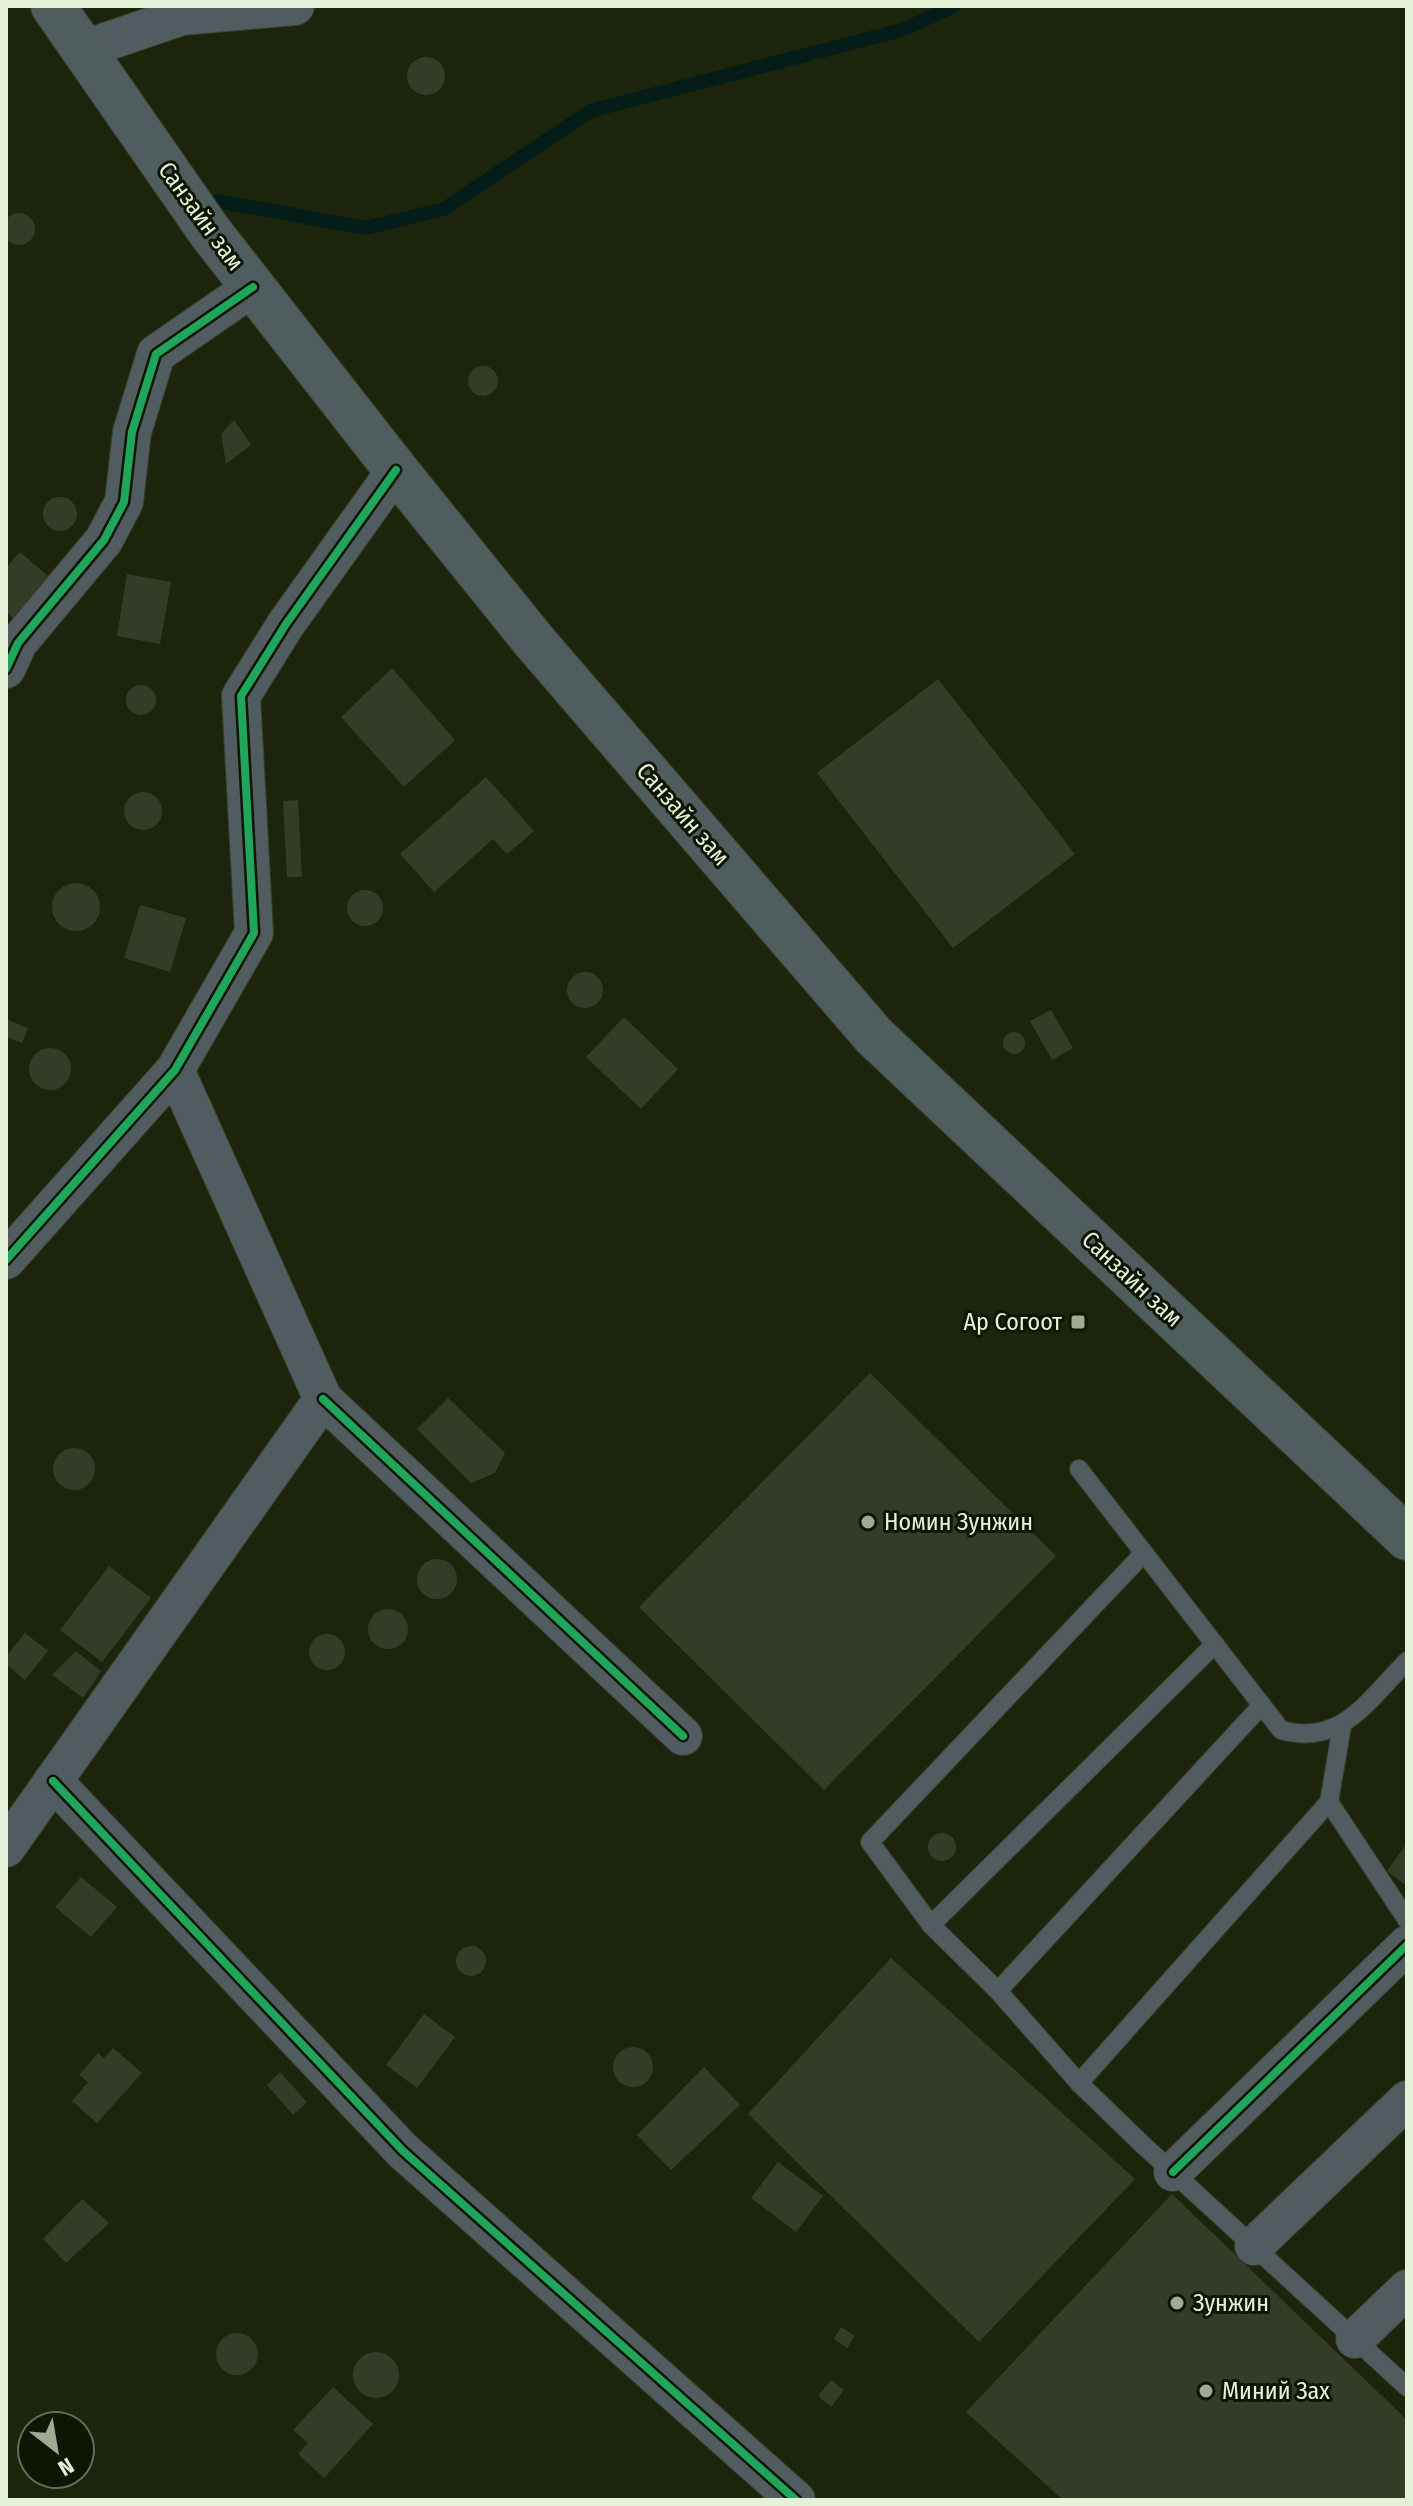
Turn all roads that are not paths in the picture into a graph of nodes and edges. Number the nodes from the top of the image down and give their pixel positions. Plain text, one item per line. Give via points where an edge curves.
1 (53, 6) edge
2 (295, 6) edge
3 (82, 50) junction
4 (253, 287) junction
5 (396, 470) junction
6 (6, 669) edge
7 (175, 1070) junction
8 (6, 1260) edge
9 (323, 1399) junction
10 (1079, 1469) dead end
11 (1407, 1538) edge
12 (1144, 1553) junction
13 (1215, 1644) junction
14 (1407, 1661) edge
15 (1262, 1705) junction
16 (1342, 1726) junction
17 (683, 1736) dead end
18 (53, 1781) junction
19 (1329, 1802) junction
20 (6, 1848) edge
21 (1407, 1920) edge
22 (931, 1925) junction
23 (1407, 1945) edge
24 (998, 1991) junction
25 (1079, 2083) junction
26 (1407, 2100) edge
27 (1173, 2172) junction
28 (1254, 2246) junction
29 (1407, 2289) edge
30 (1355, 2339) junction
31 (1407, 2387) edge
32 (796, 2500) edge

1 - 3 main road, Санзайн зам
2 - 3 street via 182,16
3 - 4 main road, Санзайн зам
4 - 5 main road, Санзайн зам
4 - 6 street via 156,354 132,432 124,502 104,540 18,643
5 - 7 street via 241,696 254,933
5 - 11 main road, Санзайн зам via 534,641 874,1036
7 - 8 street
7 - 9 street
9 - 17 street
9 - 18 street
10 - 12 lane
12 - 13 lane
12 - 22 lane via 870,1842
13 - 15 lane
13 - 22 lane
14 - 16 lane
15 - 16 lane via 1281,1730 1302,1736
15 - 24 lane
16 - 19 lane
18 - 20 street
18 - 32 street via 403,2151
19 - 21 lane
19 - 25 lane
22 - 24 lane
23 - 27 street
24 - 25 lane
25 - 27 lane
26 - 28 street
27 - 28 lane
28 - 30 lane
29 - 30 street
30 - 31 lane

